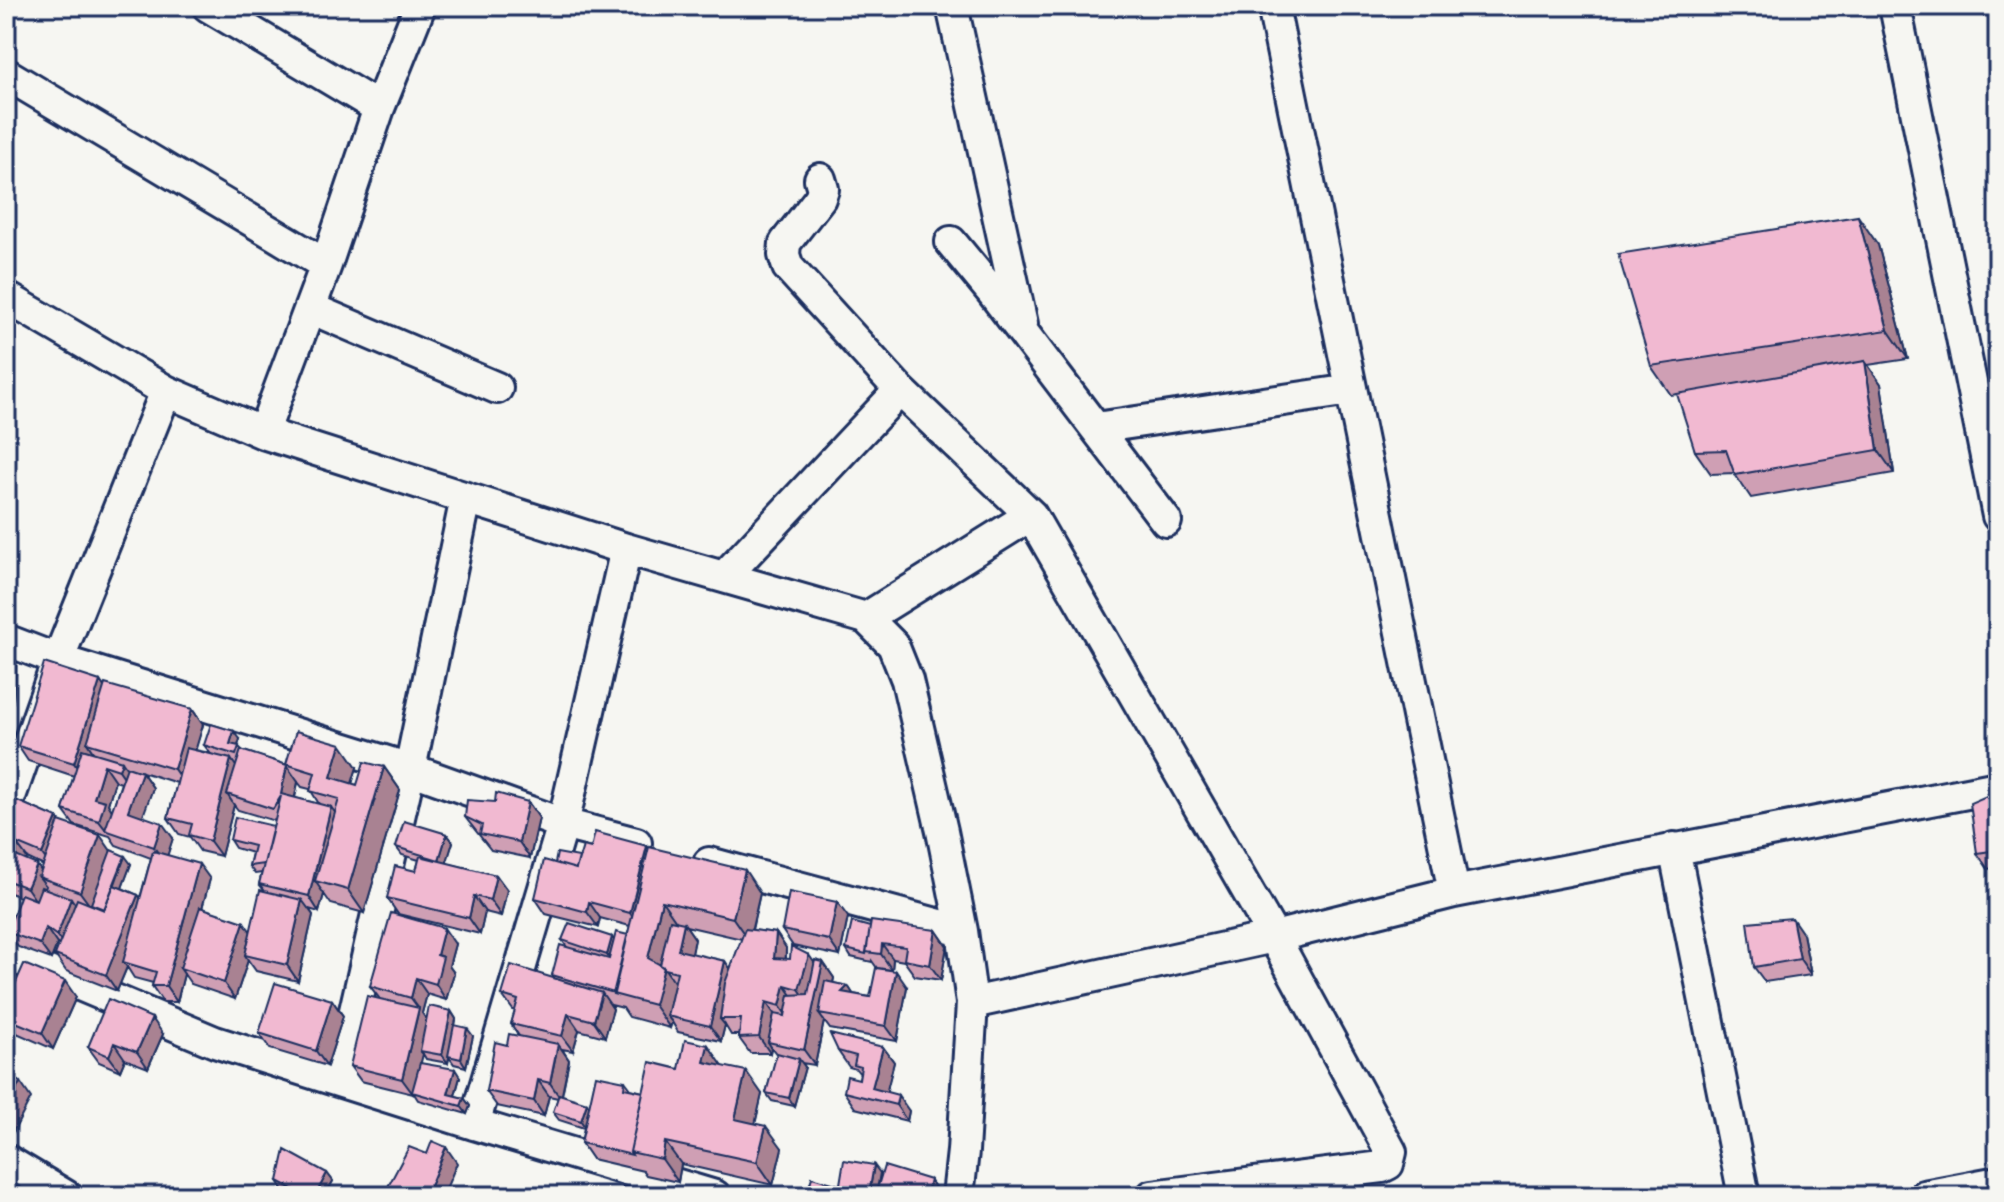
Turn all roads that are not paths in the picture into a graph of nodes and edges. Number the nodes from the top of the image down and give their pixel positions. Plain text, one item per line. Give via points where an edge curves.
1 (208, 6) edge
2 (420, 6) edge
3 (952, 6) edge
4 (1273, 6) edge
5 (1895, 6) edge
6 (6, 74) edge
7 (379, 108) junction
8 (820, 179) dead end
9 (951, 242) dead end
10 (326, 265) junction
11 (6, 297) edge
12 (310, 308) junction
13 (1024, 334) junction
14 (497, 388) dead end
15 (900, 390) junction
16 (1351, 390) junction
17 (166, 391) junction
18 (1096, 428) junction
19 (263, 433) junction
20 (466, 498) junction
21 (1031, 515) junction
22 (1998, 516) edge
23 (1166, 521) dead end
24 (626, 549) junction
25 (724, 577) junction
26 (866, 618) junction
27 (6, 640) edge
28 (58, 660) junction
29 (410, 769) junction
30 (1998, 787) edge
31 (6, 808) edge
32 (563, 824) junction
33 (1674, 848) junction
34 (655, 849) edge
35 (685, 857) edge
36 (1454, 892) junction
37 (962, 931) junction
38 (1274, 937) junction
39 (6, 954) edge
40 (972, 1003) junction
41 (339, 1081) junction
42 (474, 1124) junction
43 (6, 1160) edge
44 (1998, 1182) edge
45 (66, 1196) edge
46 (715, 1196) edge
47 (958, 1196) edge
48 (1152, 1196) edge
49 (1744, 1196) edge
50 (1924, 1196) edge

1 - 7 street
2 - 7 street
3 - 13 street
4 - 16 street
5 - 22 street
6 - 10 street
7 - 10 street
8 - 15 street via 820,198 785,243 788,267
9 - 13 street
10 - 12 street
11 - 17 street
12 - 14 street
12 - 19 street
13 - 18 street
15 - 21 street
15 - 25 street
16 - 18 street
16 - 36 street
17 - 19 street
17 - 28 street
18 - 23 street
19 - 20 street
20 - 24 street
20 - 29 street
21 - 26 street
21 - 38 street
24 - 25 street
24 - 32 street
25 - 26 street
26 - 37 street via 893,645 907,680
27 - 28 street
28 - 29 street
28 - 31 street
29 - 32 street
29 - 41 street
30 - 33 street
32 - 34 street
32 - 42 street
33 - 36 street
33 - 49 street
35 - 37 street
36 - 38 street
37 - 40 street
38 - 40 street
38 - 48 street via 1391,1152 1388,1164
39 - 41 street via 215,1042
40 - 47 street
41 - 42 street
42 - 46 street
43 - 45 street
44 - 50 street

